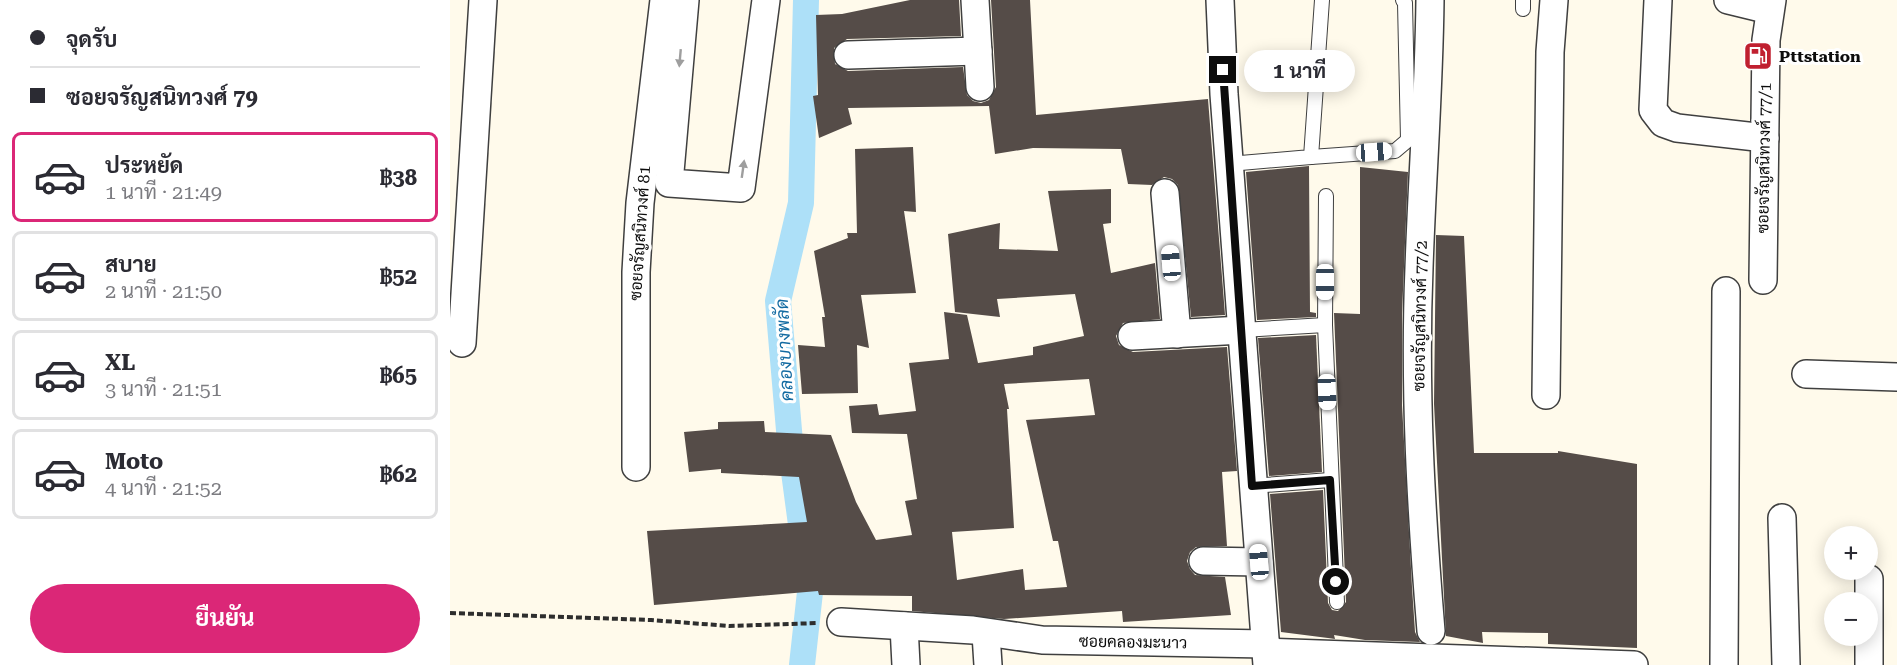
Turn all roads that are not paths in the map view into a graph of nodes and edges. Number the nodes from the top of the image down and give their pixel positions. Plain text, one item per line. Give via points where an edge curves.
1 (483, 0) edge
2 (664, 0) edge
3 (685, 0) edge
4 (766, 0) edge
5 (975, 0) edge
6 (1220, 0) edge
7 (1322, 0) edge
8 (1402, 0) edge
9 (1430, 0) edge
10 (1554, 0) edge
11 (1659, 0) edge
12 (1728, 0) edge
13 (1770, 5) edge
14 (978, 51) junction
15 (848, 55) dead end
16 (980, 87) dead end
17 (1765, 138) junction
18 (1311, 157) junction
19 (1229, 164) junction
20 (1165, 193) dead end
21 (1326, 196) dead end
22 (1763, 280) dead end
23 (1726, 291) dead end
24 (1325, 325) junction
25 (1242, 330) junction
26 (1178, 334) junction
27 (1132, 336) dead end
28 (462, 343) dead end
29 (1806, 374) dead end
30 (1897, 377) edge
31 (1546, 394) dead end
32 (636, 467) dead end
33 (1330, 480) junction
34 (1252, 486) junction
35 (1782, 519) dead end
36 (1203, 561) dead end
37 (1259, 562) junction
38 (1869, 580) edge
39 (1337, 602) dead end
40 (831, 623) road end
41 (904, 626) junction
42 (1431, 631) dead end
43 (993, 635) junction
44 (1079, 653) edge
45 (1266, 654) edge
46 (1388, 661) edge
47 (1463, 662) edge
48 (1497, 663) edge
49 (1553, 664) edge
50 (906, 665) edge
51 (988, 665) edge
52 (1634, 665) edge
53 (1724, 665) edge
54 (1786, 665) edge
55 (1869, 665) edge

1 - 28 street
2 - 32 street, ซอยจรัญสนิทวงศ์ 81 via 640,203
3 -> 4 street via 669,183 741,188
5 - 14 street
6 - 19 street
7 - 18 lane
8 - 18 lane via 1408,140 1395,151
9 - 42 street, ซอยจรัญสนิทวงศ์ 77/2 via 1418,365 1419,481
10 - 31 street
11 - 17 street via 1653,110 1662,123
12 - 13 street
13 - 17 street, ซอยจรัญสนิทวงศ์ 77/1
14 - 15 street
14 - 16 street
17 - 22 street, ซอยจรัญสนิทวงศ์ 77/1
18 - 19 lane
19 - 25 street
20 - 26 street
21 - 24 lane
23 - 53 street
24 - 25 lane
24 - 33 lane
25 - 26 street
25 - 34 street
26 - 27 street
29 - 30 street
33 - 34 lane
33 - 39 lane
34 - 37 street
35 - 54 street
36 - 37 street
37 - 45 street
38 - 55 street
40 - 41 street, ซอยคลองมะนาว
41 - 43 street, ซอยคลองมะนาว
41 - 50 street
43 - 44 street, ซอยคลองมะนาว via 1042,640
43 - 51 street
44 - 45 street, ซอยคลองมะนาว
45 - 46 street, ซอยคลองมะนาว
46 - 47 street, ซอยคลองมะนาว
47 - 48 street, ซอยคลองมะนาว
48 - 49 street, ซอยคลองมะนาว
49 - 52 street, ซอยคลองมะนาว

